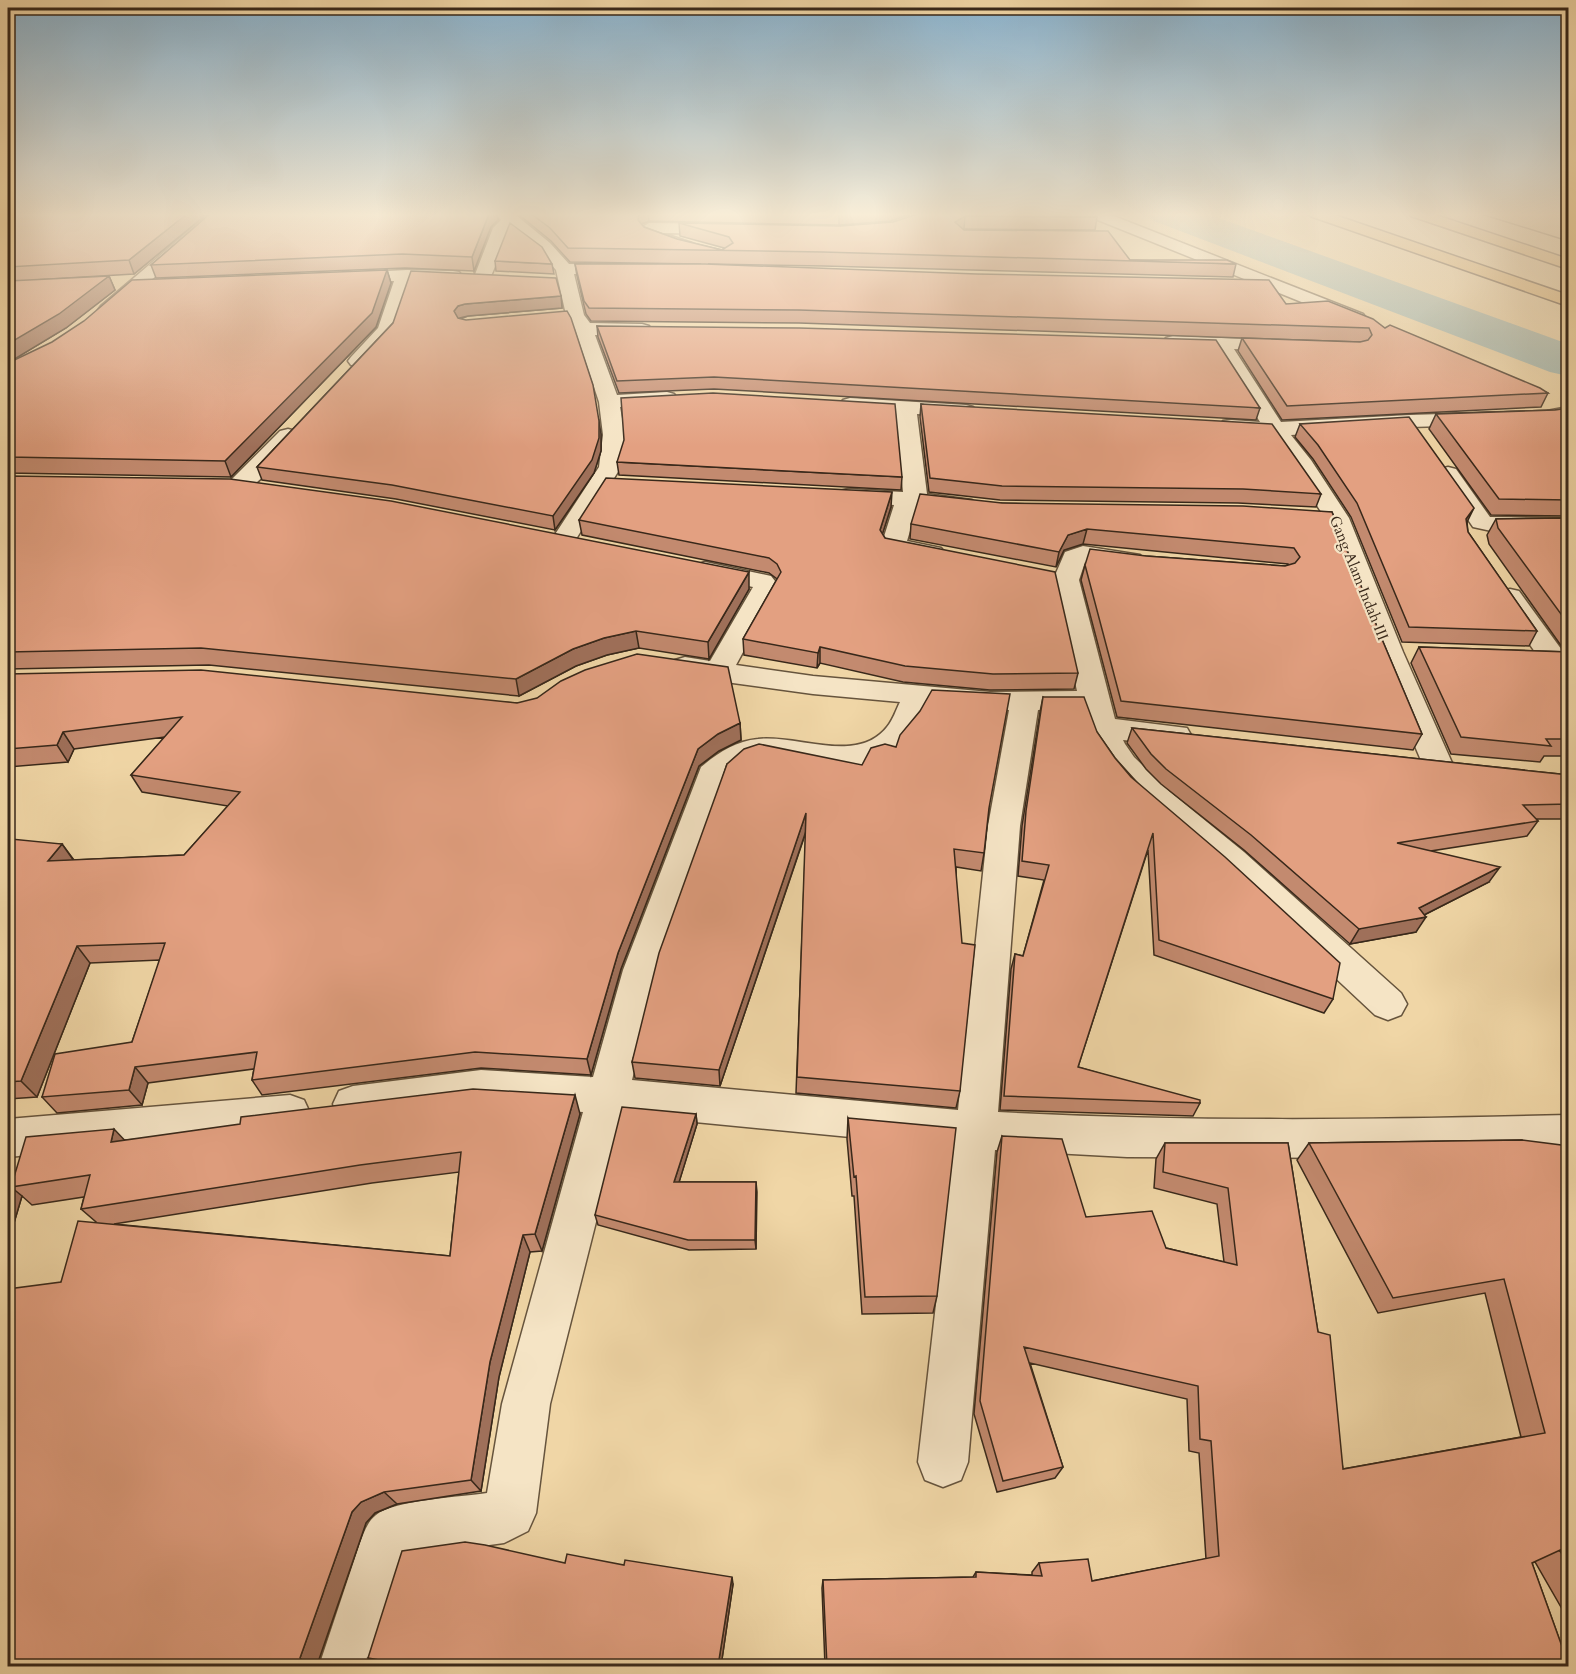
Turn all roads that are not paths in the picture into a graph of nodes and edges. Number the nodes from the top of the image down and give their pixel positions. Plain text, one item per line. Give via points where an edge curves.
1 (128, 291) edge
2 (400, 291) edge
3 (567, 291) edge
4 (1288, 291) edge
5 (1540, 291) edge
6 (1569, 301) edge
7 (554, 317) edge
8 (580, 322) junction
9 (91, 323) edge
10 (1379, 327) edge
11 (660, 330) edge
12 (1150, 341) edge
13 (1220, 343) junction
14 (1310, 346) edge
15 (347, 373) edge
16 (691, 398) edge
17 (1549, 399) edge
18 (609, 402) junction
19 (827, 403) edge
20 (906, 408) junction
21 (1569, 408) edge
22 (982, 412) edge
23 (1569, 413) edge
24 (298, 424) edge
25 (1217, 426) edge
26 (1275, 429) junction
27 (1423, 439) junction
28 (600, 483) junction
29 (623, 484) edge
30 (271, 491) edge
31 (825, 494) edge
32 (912, 499) junction
33 (990, 508) edge
34 (1311, 515) edge
35 (1337, 518) junction
36 (1569, 525) edge
37 (562, 542) edge
38 (950, 557) edge
39 (1154, 562) edge
40 (684, 566) edge
41 (1496, 576) edge
42 (1518, 657) edge
43 (1561, 658) edge
44 (654, 661) edge
45 (718, 672) junction
46 (918, 695) junction
47 (1025, 702) junction
48 (1098, 714) junction
49 (1200, 738) edge
50 (1404, 762) edge
51 (1388, 1004) dead end
52 (607, 1096) junction
53 (974, 1130) junction
54 (1569, 1134) edge
55 (8, 1138) edge
56 (943, 1461) dead end
57 (347, 1666) edge

1 - 9 street
2 - 15 street via 387,330
3 - 8 street
4 - 10 street
5 - 6 highway
7 - 8 street
8 - 11 street
8 - 18 street
12 - 13 street
13 - 14 street
13 - 26 street, Gang Alam Indah III
16 - 18 street
17 - 21 street
18 - 28 street via 614,435 610,467
19 - 20 street
20 - 22 street
20 - 32 street
23 - 27 street
24 - 30 street via 250,476 225,486
25 - 26 street
26 - 27 street
26 - 35 street, Gang Alam Indah III
27 - 36 street via 1478,534 1496,525
28 - 29 street
28 - 37 street
31 - 32 street
32 - 33 street
32 - 38 street via 893,546
34 - 35 street
35 - 50 street, Gang Alam Indah III via 1401,652 1449,766
39 - 48 street via 1077,555 1055,578
40 - 45 street via 766,586
41 - 43 street
42 - 43 street
44 - 45 street
45 - 46 street
46 - 47 street
46 - 52 street via 898,735 867,756 757,748 727,759 712,775 641,970
47 - 48 street
47 - 53 street via 1004,826
48 - 49 street
48 - 51 street via 1112,748 1137,779
52 - 53 street
52 - 55 street via 481,1088 300,1112
52 - 57 street via 526,1404 510,1513 391,1536
53 - 54 street via 1127,1138 1390,1139
53 - 56 street

